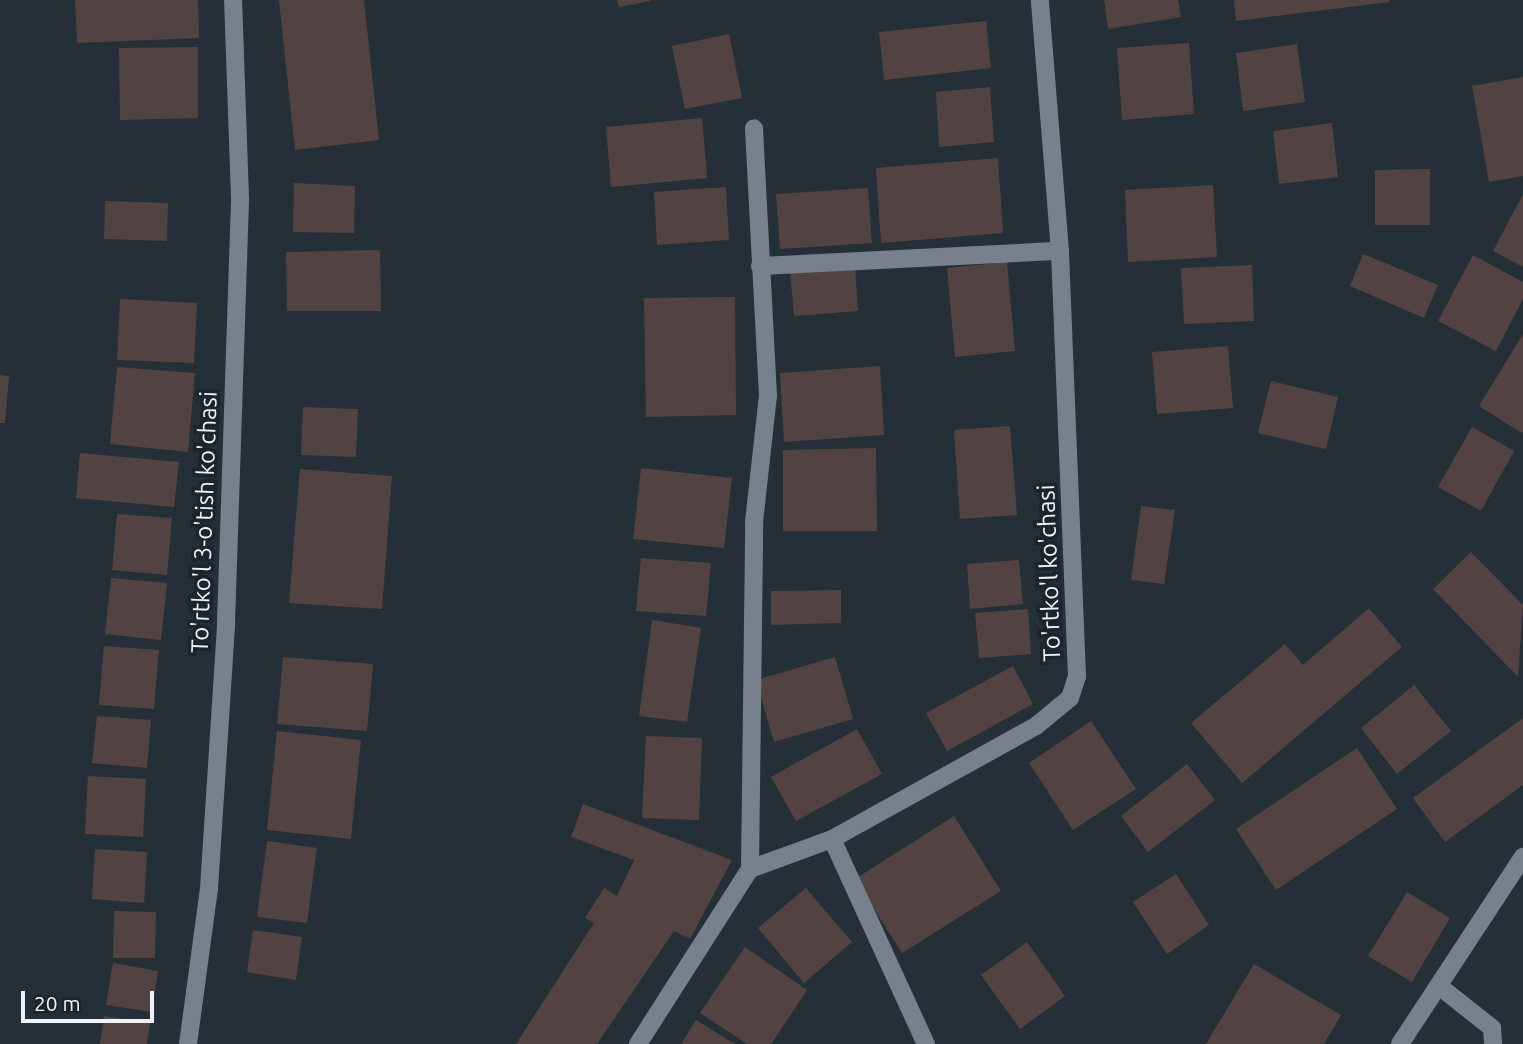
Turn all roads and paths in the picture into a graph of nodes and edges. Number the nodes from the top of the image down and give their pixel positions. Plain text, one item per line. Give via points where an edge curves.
1 (233, 0) edge
2 (1040, 0) edge
3 (754, 128) dead end
4 (1060, 251) junction
5 (760, 266) junction
6 (832, 839) junction
7 (1523, 857) edge
8 (750, 869) junction
9 (1439, 986) junction
10 (188, 1044) edge
11 (638, 1044) edge
12 (926, 1044) edge
13 (1399, 1044) edge
14 (1493, 1044) edge

1 - 10 street, To'rtko'l 3-o'tish ko'chasi via 240,198 226,623 209,889
2 - 4 street, To'rtko'l ko'chasi
3 - 5 street
4 - 5 street
4 - 6 street, To'rtko'l ko'chasi via 1077,676 1070,698 1036,726
5 - 8 street via 768,396 754,522
6 - 8 street, To'rtko'l ko'chasi
6 - 12 street
7 - 9 street
8 - 11 street
9 - 13 street
9 - 14 street via 1492,1028

